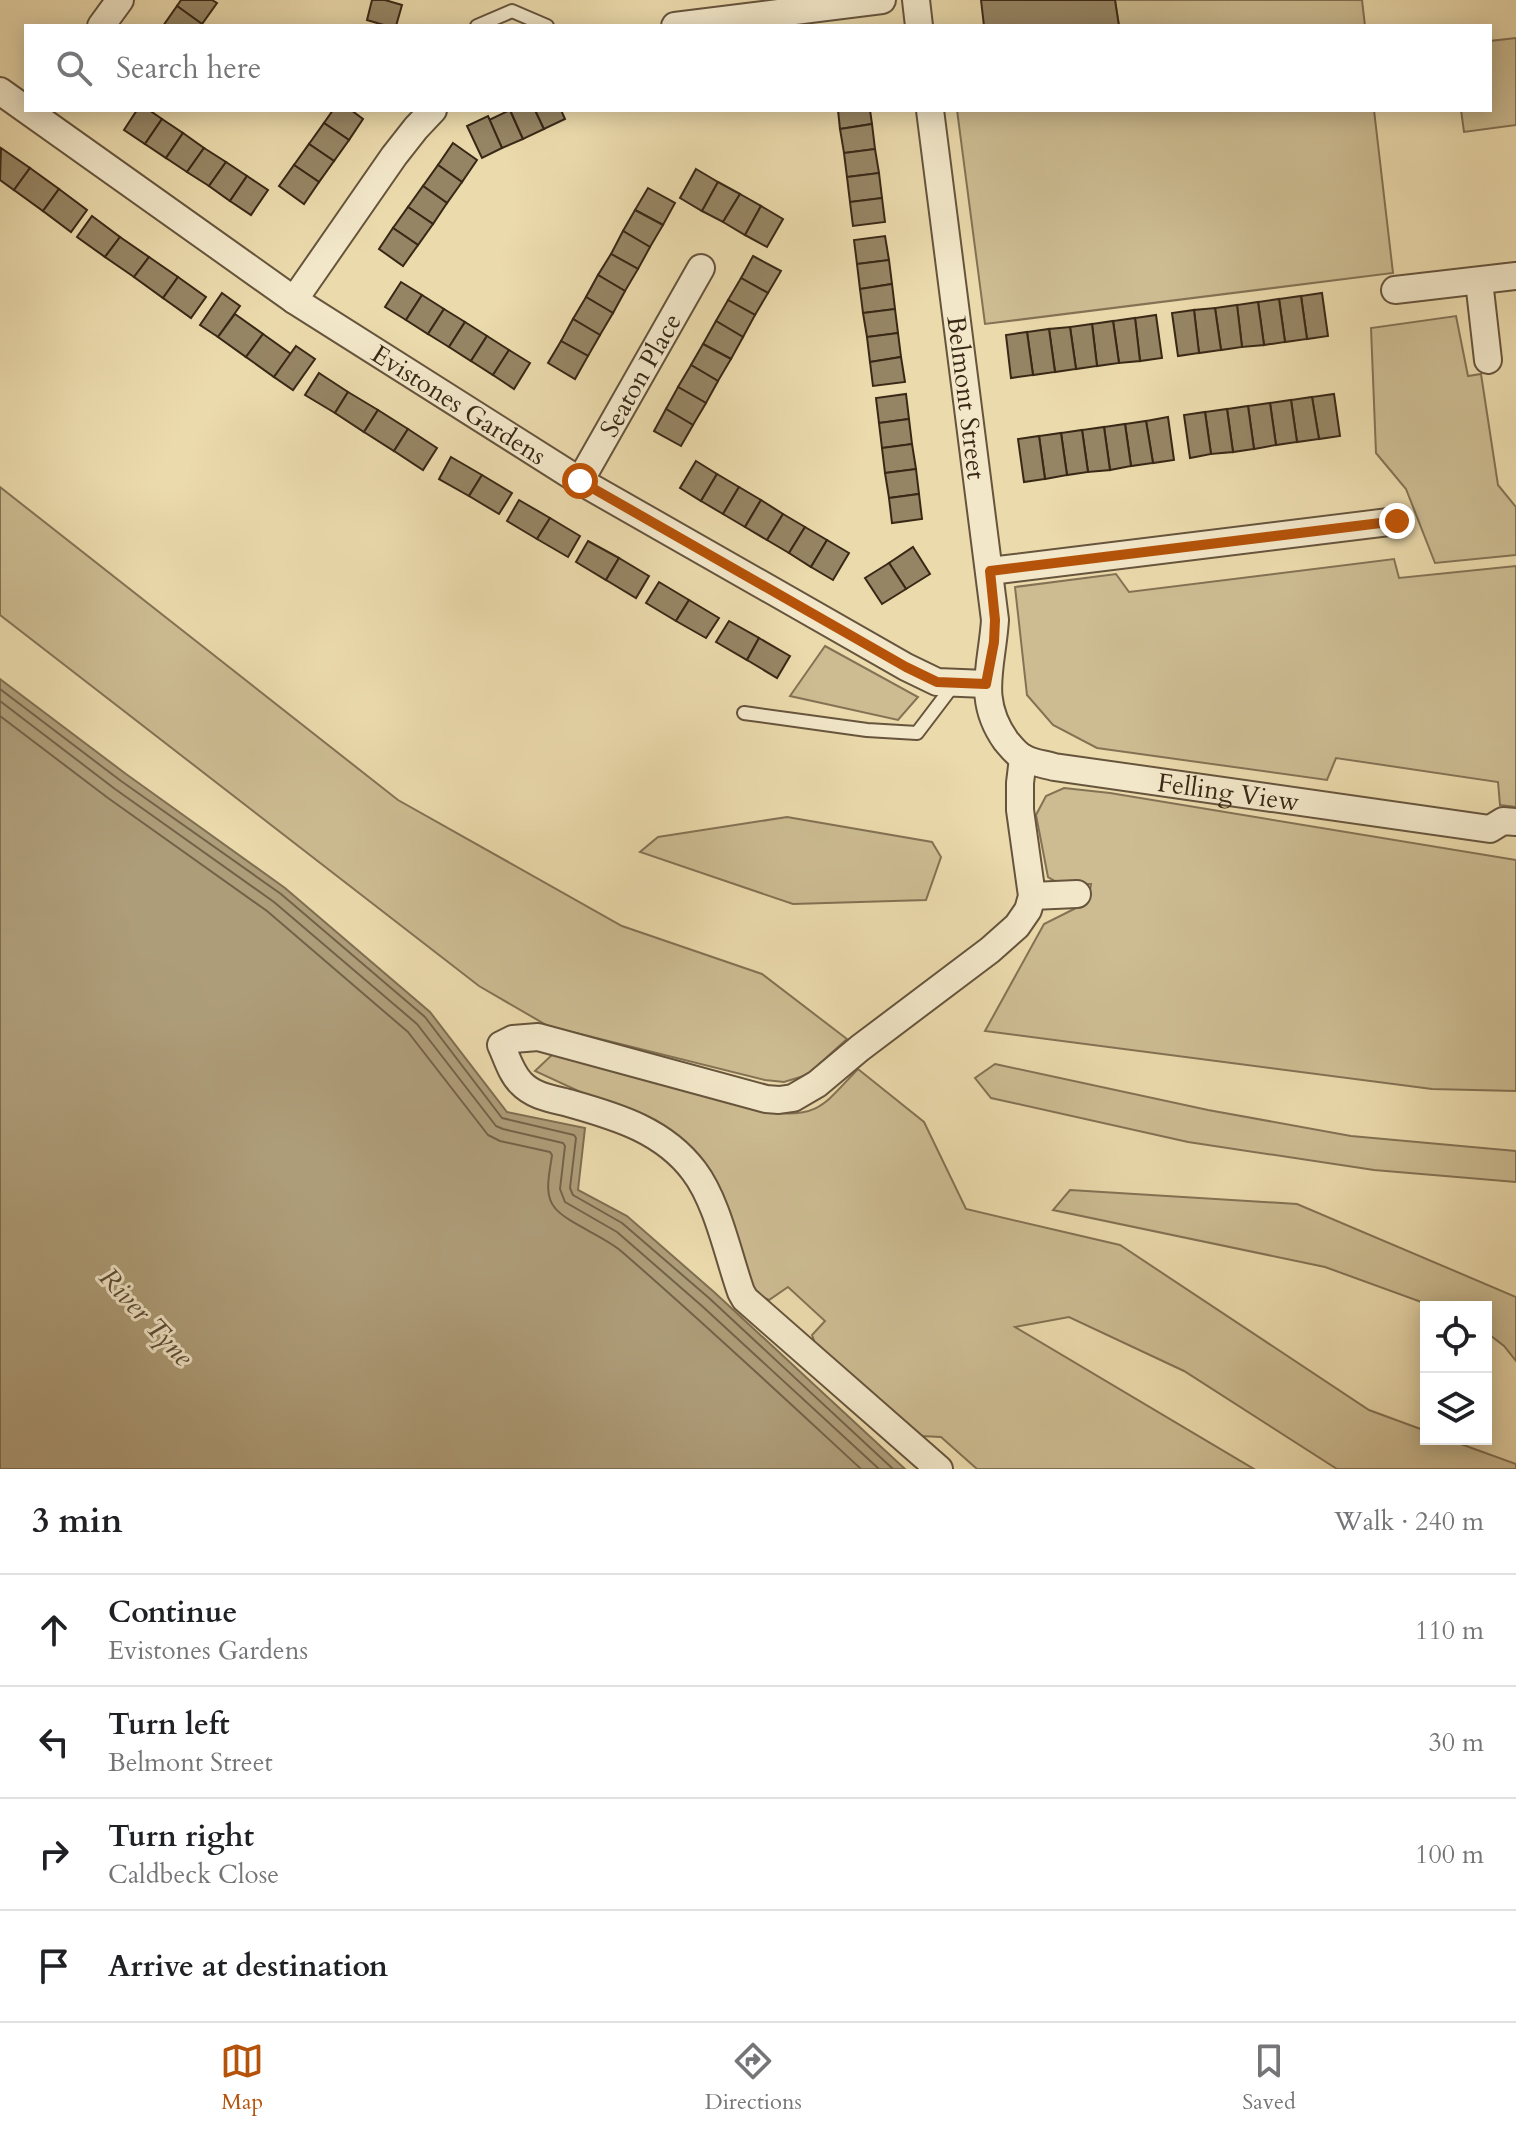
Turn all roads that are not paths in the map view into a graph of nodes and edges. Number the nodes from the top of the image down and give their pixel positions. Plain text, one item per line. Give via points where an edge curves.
1 (120, 0) edge
2 (882, 0) edge
3 (916, 0) edge
4 (102, 24) edge
5 (482, 24) edge
6 (542, 24) edge
7 (691, 24) edge
8 (919, 24) edge
9 (0, 91) edge
10 (24, 106) edge
11 (431, 112) edge
12 (930, 112) edge
13 (37, 114) edge
14 (701, 268) dead end
15 (1516, 276) edge
16 (1479, 281) junction
17 (1395, 290) dead end
18 (294, 300) junction
19 (1488, 360) dead end
20 (580, 481) junction
21 (1397, 521) dead end
22 (990, 571) junction
23 (955, 683) junction
24 (986, 684) junction
25 (744, 713) dead end
26 (1023, 758) junction
27 (1516, 822) edge
28 (1077, 894) dead end
29 (1032, 896) junction
30 (939, 1469) edge

1 - 4 street
2 - 7 street
3 - 8 street
5 - 6 lane via 512,11
9 - 10 street, Evistones Gardens
11 - 18 street via 394,156
12 - 22 street, Belmont Street
13 - 18 street, Evistones Gardens
14 - 20 street, Seaton Place
15 - 16 street
16 - 17 street
16 - 19 street
18 - 20 street, Evistones Gardens
20 - 23 street, Evistones Gardens via 906,667 937,682
21 - 22 street
22 - 24 street, Belmont Street via 995,620
23 - 24 street, Evistones Gardens
23 - 25 lane via 917,733
24 - 26 street via 991,715
26 - 27 street, Felling View via 1054,767 1490,829 1503,821
26 - 29 street via 1020,810
28 - 29 street
29 - 30 street via 1017,926 990,950 793,1098 766,1099 538,1037 501,1045 514,1075 531,1091 628,1121 665,1143 693,1169 711,1202 745,1299

